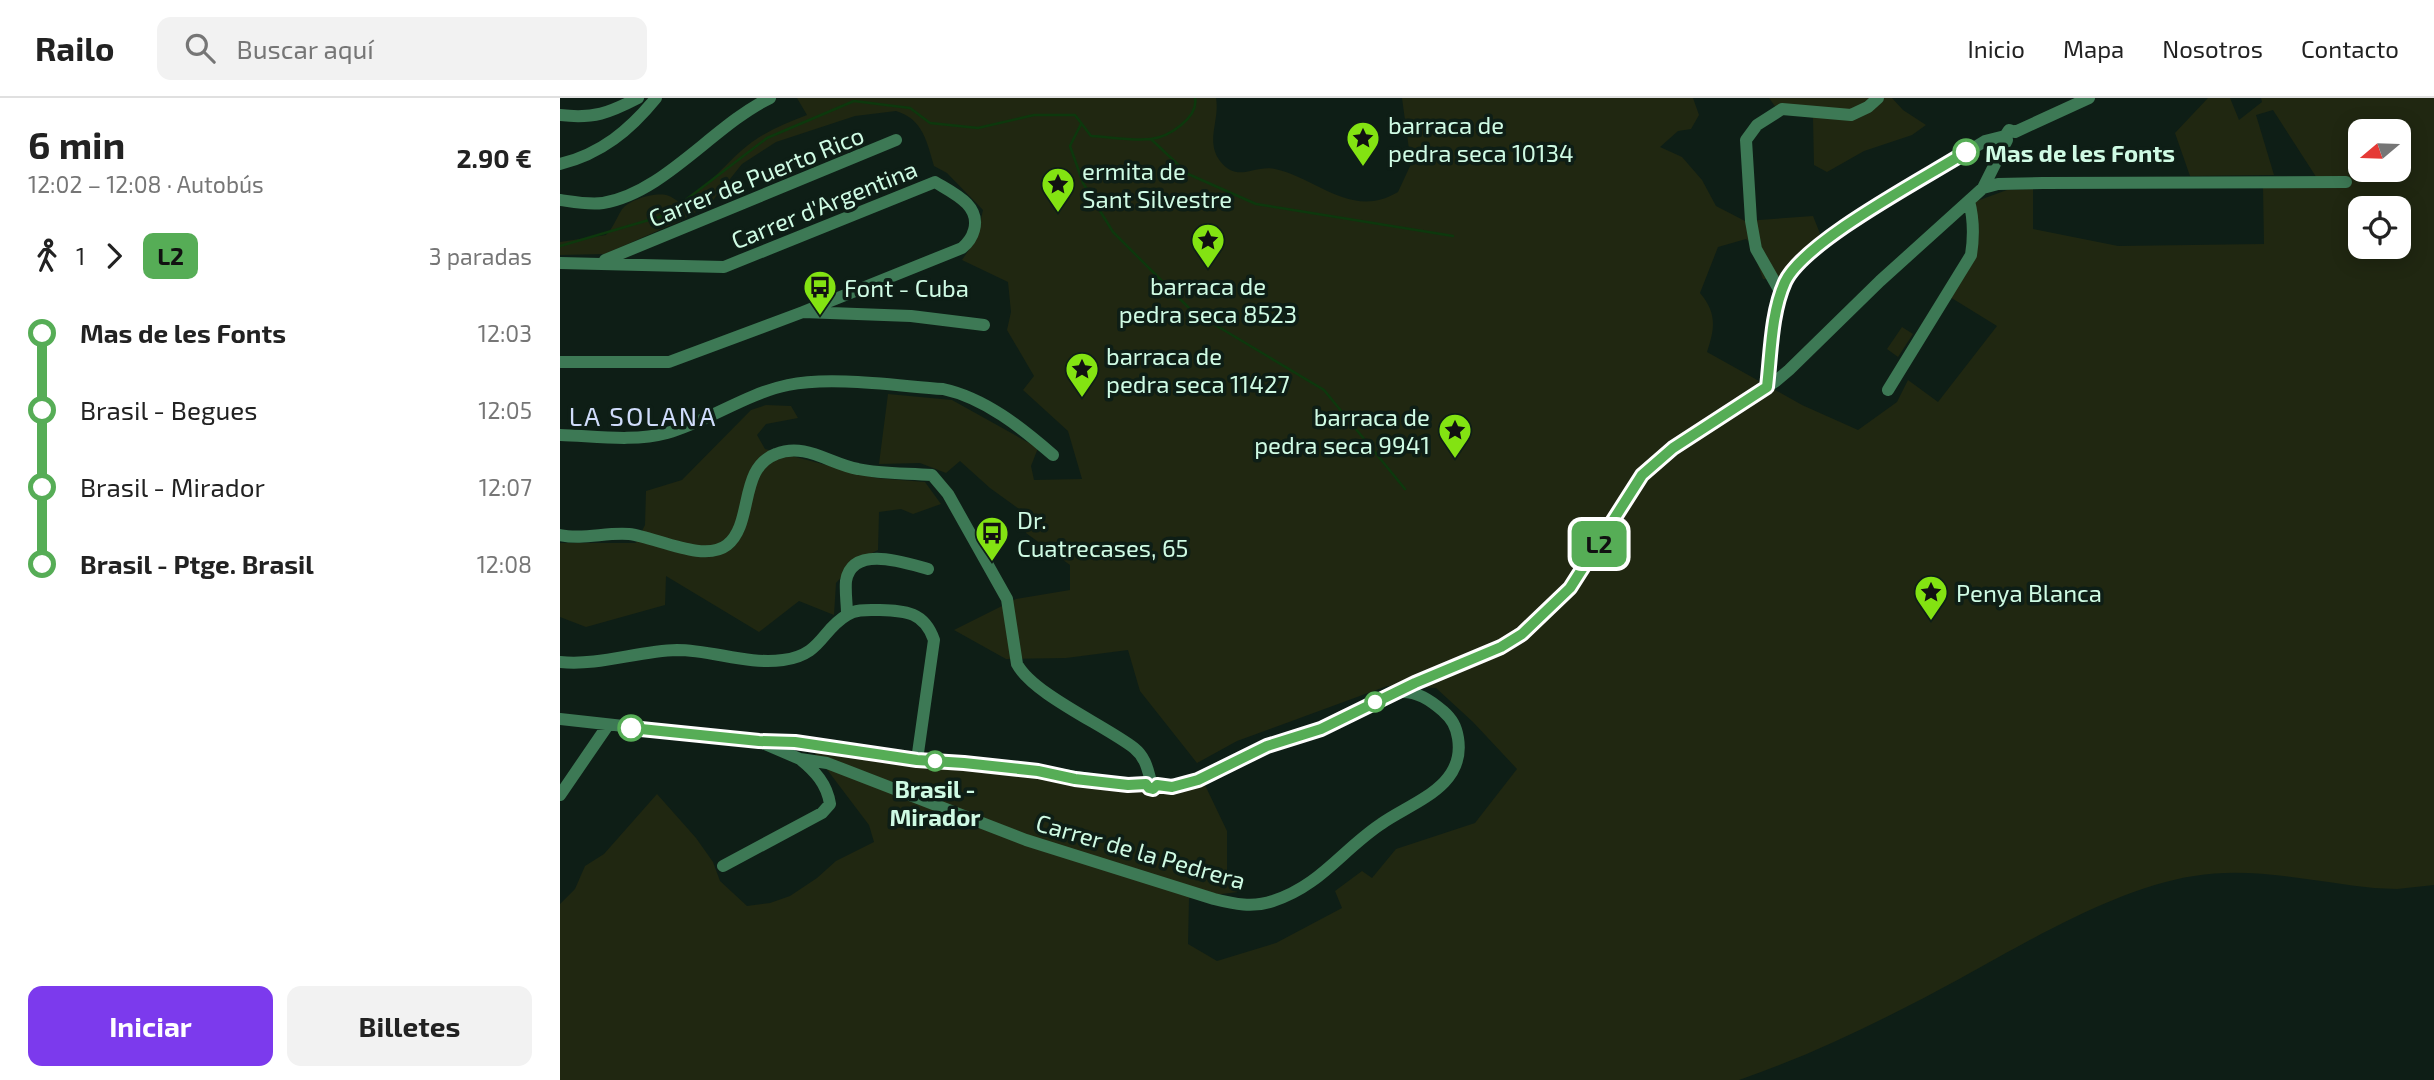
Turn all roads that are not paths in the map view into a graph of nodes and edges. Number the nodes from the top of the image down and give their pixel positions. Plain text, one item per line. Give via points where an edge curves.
1 (638, 98) edge
2 (656, 98) edge
3 (770, 98) edge
4 (1878, 98) edge
5 (2089, 98) edge
6 (755, 102) edge
7 (560, 115) edge
8 (2009, 136) junction
9 (896, 140) dead end
10 (560, 164) edge
11 (2346, 182) dead end
12 (1983, 188) junction
13 (560, 200) edge
14 (1969, 201) junction
15 (631, 250) junction
16 (560, 263) edge
17 (598, 263) junction
18 (626, 264) junction
19 (1781, 293) junction
20 (803, 312) junction
21 (984, 325) dead end
22 (560, 362) edge
23 (1767, 387) junction
24 (1888, 390) dead end
25 (560, 435) edge
26 (1053, 455) dead end
27 (560, 535) edge
28 (928, 569) dead end
29 (847, 614) junction
30 (560, 663) edge
31 (1400, 692) junction
32 (560, 719) edge
33 (608, 725) junction
34 (759, 741) junction
35 (800, 759) junction
36 (917, 760) junction
37 (1151, 782) junction
38 (560, 795) edge
39 (723, 866) dead end

1 - 7 street via 599,116
2 - 10 street via 624,133 584,157
3 - 6 street
4 - 19 street via 1851,115 1782,109 1757,125 1746,140 1756,248
5 - 8 street
6 - 13 street via 667,173 630,193 602,203
8 - 12 street
8 - 19 street via 1985,141 1828,238 1786,279
9 - 15 street, Carrer de Puerto Rico
11 - 12 street via 2032,183
12 - 14 street
14 - 23 street
14 - 24 street via 1974,238 1971,255
15 - 17 street, Carrer de Puerto Rico
15 - 18 street, Carrer de Puerto Rico
16 - 17 street, Carrer d'Argentina
17 - 18 street, Carrer d'Argentina
18 - 20 street, Carrer d'Argentina via 724,267 935,182 974,212 975,230 967,245
19 - 23 street
20 - 21 street via 911,316
20 - 22 street via 669,362
23 - 31 street via 1682,442 1642,475 1570,588 1522,634
25 - 26 street via 665,433 759,394 827,382 957,392 1024,430
27 - 37 street via 632,534 716,550 732,540 756,472 777,453 803,451 854,469 932,475 948,494 1007,599 1017,664 1026,678 1134,748 1144,758
28 - 29 street via 874,558 862,561 846,581
29 - 30 street via 812,650 783,660 677,650
29 - 36 street via 909,612 931,631 934,649
31 - 35 street, Carrer de la Pedrera via 1418,694 1454,722 1458,757 1448,778 1382,823 1301,890 1246,905 1026,840 827,763
31 - 37 street via 1321,729 1267,746 1198,780 1172,787
32 - 33 street
33 - 34 street
33 - 38 street
34 - 35 street, Carrer de la Pedrera
34 - 36 street
35 - 39 street via 828,790 830,804 822,813
36 - 37 street via 1128,785

